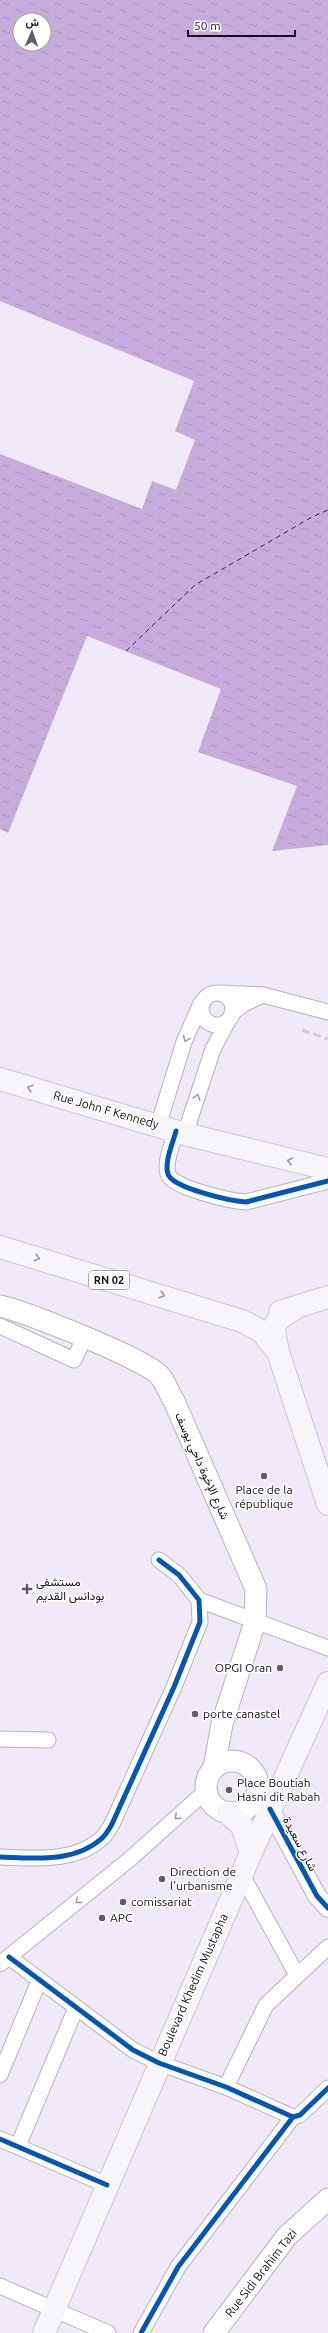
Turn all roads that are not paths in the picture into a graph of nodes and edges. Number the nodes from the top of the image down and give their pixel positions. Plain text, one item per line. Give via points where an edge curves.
1 (222, 993) junction
2 (263, 995) junction
3 (201, 1003) junction
4 (328, 1012) edge
5 (230, 1017) junction
6 (0, 1079) edge
7 (173, 1130) junction
8 (328, 1169) edge
9 (328, 1182) edge
10 (0, 1247) edge
11 (328, 1298) edge
12 (0, 1306) edge
13 (294, 1309) junction
14 (218, 1312) junction
15 (0, 1326) edge
16 (84, 1338) junction
17 (278, 1352) junction
18 (328, 1504) edge
19 (159, 1560) dead end
20 (199, 1600) junction
21 (255, 1622) junction
22 (328, 1648) edge
23 (328, 1683) edge
24 (222, 1724) junction
25 (0, 1740) edge
26 (48, 1740) dead end
27 (238, 1761) junction
28 (214, 1768) junction
29 (206, 1791) junction
30 (264, 1800) junction
31 (236, 1812) junction
32 (251, 1853) junction
33 (0, 1857) edge
34 (242, 1875) junction
35 (328, 1908) edge
36 (328, 1947) edge
37 (4, 1960) edge
38 (297, 1975) junction
39 (39, 1981) junction
40 (76, 2008) junction
41 (159, 2063) junction
42 (0, 2075) edge
43 (226, 2087) junction
44 (328, 2088) edge
45 (293, 2117) junction
46 (0, 2139) edge
47 (18, 2146) junction
48 (107, 2185) junction
49 (328, 2199) edge
50 (0, 2286) edge
51 (54, 2309) junction
52 (44, 2333) edge
53 (108, 2333) edge
54 (141, 2333) edge
55 (214, 2333) edge

1 - 2 street
1 - 3 street via 206,996
1 - 5 street via 229,997 233,1005
2 - 4 street
2 - 5 street via 244,1004
3 - 5 street via 200,1012 204,1020 212,1024 220,1025
3 -> 7 street via 184,1042
7 -> 5 street
7 -> 6 main road, Rue John F Kennedy
8 -> 7 main road, Rue John F Kennedy
7 - 9 street via 168,1174 176,1184 233,1201 246,1202
10 -> 14 main road, RN 02
11 - 13 main road, RN 02
12 - 16 main road, شارع الإخوة داحي يوسف
13 - 14 main road, RN 02 via 250,1317
13 - 17 main road via 278,1319 274,1326
14 - 17 main road via 261,1331
15 - 16 street via 74,1360
16 - 21 main road, شارع الإخوة داحي يوسف via 139,1362 159,1374 174,1401 256,1589
17 - 18 main road
19 - 20 street via 179,1575
20 - 21 street
20 - 33 street via 200,1622 174,1688 112,1824 102,1839 81,1853 55,1857
21 - 22 street
21 - 24 main road, شارع الإخوة داحي يوسف
23 - 30 main road, Boulevard Khedim Mustapha
24 - 27 main road
24 - 28 main road, شارع الإخوة داحي يوسف
25 - 26 street
27 - 28 main road via 225,1762
27 - 30 main road via 254,1773
28 - 29 main road via 209,1774
29 - 31 main road via 213,1806
29 -> 37 street via 130,1860
30 - 31 main road
30 - 32 main road, Boulevard Khedim Mustapha
30 - 35 street, شارع سعيدة via 317,1896
31 - 32 main road
32 - 34 main road, Boulevard Khedim Mustapha
34 - 38 street
34 - 41 main road, Boulevard Khedim Mustapha
36 - 38 street
37 - 39 street
38 - 43 street via 266,2005
39 - 40 street
39 - 42 street
40 - 41 street via 133,2050
40 - 47 street
41 - 43 street
41 - 48 main road, Boulevard Khedim Mustapha
43 - 45 street
44 - 45 street via 300,2115
45 - 54 street via 178,2266
46 - 47 street
47 - 48 street
48 - 51 main road, Boulevard Khedim Mustapha
49 - 55 main road, Rue Sidi Brahim Tazi via 287,2236
50 - 51 street
51 - 52 main road, Boulevard Khedim Mustapha
51 - 53 street

